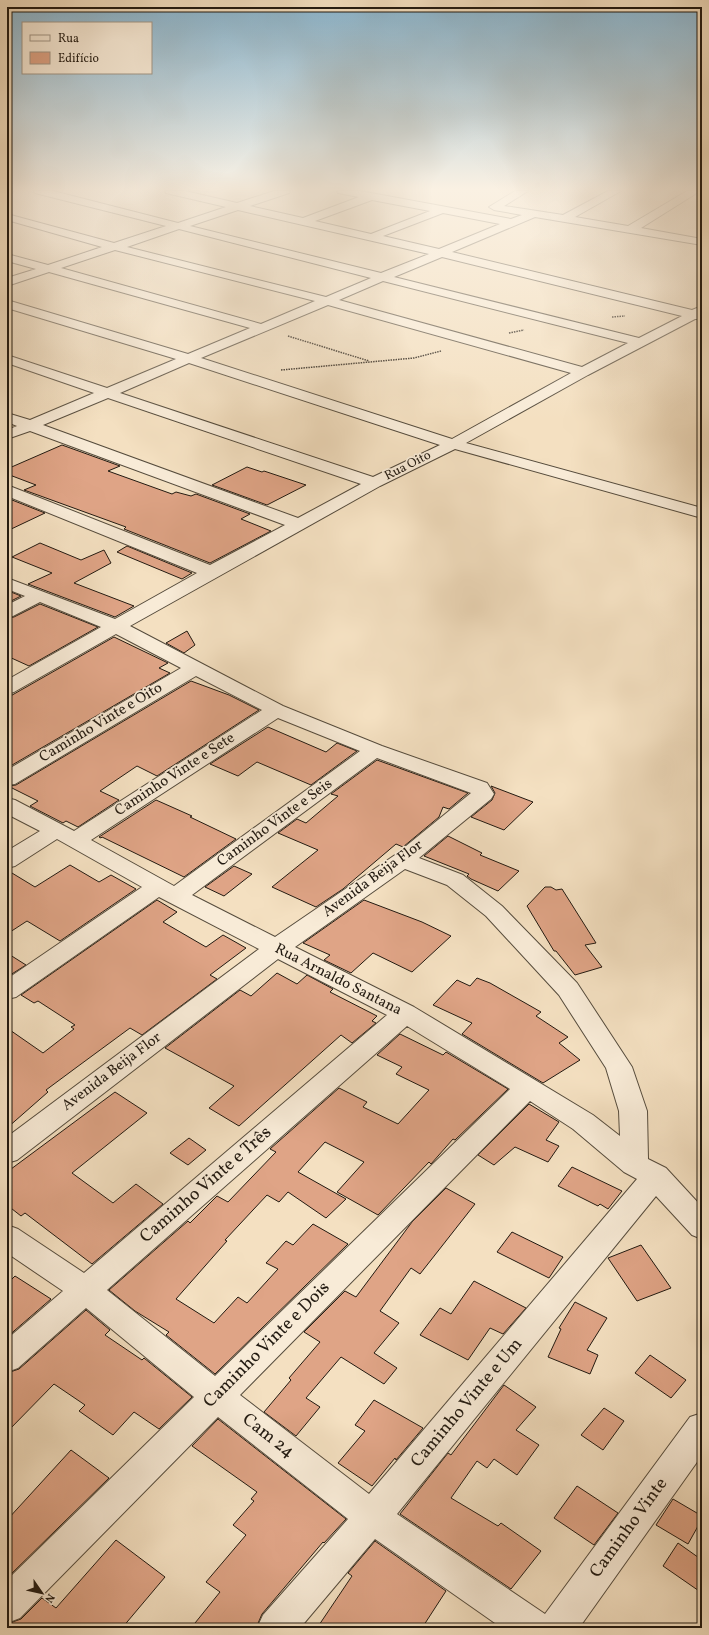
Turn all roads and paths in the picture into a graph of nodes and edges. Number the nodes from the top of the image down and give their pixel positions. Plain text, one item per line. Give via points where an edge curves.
1 (41, 267) edge
2 (52, 267) edge
3 (195, 267) edge
4 (344, 267) edge
5 (407, 267) edge
6 (502, 267) edge
7 (47, 269) junction
8 (383, 277) junction
9 (7, 282) edge
10 (328, 301) junction
11 (7, 304) edge
12 (699, 314) edge
13 (625, 316) dead end
14 (611, 318) dead end
15 (561, 322) junction
16 (263, 328) junction
17 (508, 334) dead end
18 (640, 342) junction
19 (442, 350) dead end
20 (7, 359) edge
21 (188, 359) junction
22 (371, 361) junction
23 (276, 370) dead end
24 (583, 372) junction
25 (106, 393) junction
26 (7, 417) edge
27 (30, 426) junction
28 (7, 435) edge
29 (453, 444) junction
30 (374, 483) junction
31 (7, 490) edge
32 (702, 513) edge
33 (299, 524) junction
34 (211, 572) junction
35 (7, 583) edge
36 (39, 596) junction
37 (7, 612) edge
38 (116, 626) junction
39 (195, 668) junction
40 (7, 688) edge
41 (276, 710) junction
42 (376, 750) junction
43 (7, 779) edge
44 (7, 805) edge
45 (65, 835) junction
46 (403, 860) junction
47 (7, 861) edge
48 (166, 891) junction
49 (276, 949) junction
50 (7, 991) edge
51 (405, 1013) junction
52 (528, 1087) junction
53 (7, 1152) edge
54 (645, 1170) junction
55 (702, 1227) edge
56 (7, 1237) edge
57 (85, 1290) junction
58 (7, 1358) edge
59 (216, 1396) junction
60 (702, 1428) edge
61 (372, 1517) junction
62 (7, 1605) edge
63 (276, 1628) edge
64 (534, 1628) edge
65 (557, 1628) edge

1 - 7 street
2 - 7 street
3 - 10 street
4 - 8 street
5 - 8 street
6 - 12 street
7 - 9 street
7 - 16 street
8 - 10 street
8 - 15 street
10 - 16 street
10 - 24 street
11 - 21 street
12 - 18 street, Rua Oito
13 - 14 path
15 - 17 path
15 - 18 street
16 - 21 street
16 - 22 path
18 - 24 street, Rua Oito
19 - 22 path via 414,358
20 - 25 street
21 - 25 street
21 - 29 street
22 - 23 path via 351,365
24 - 29 street, Rua Oito
25 - 27 street
25 - 30 street
26 - 27 street
27 - 28 street
27 - 33 street
29 - 30 street, Rua Oito
29 - 32 street
30 - 33 street, Rua Oito
31 - 34 street
33 - 34 street, Rua Oito
34 - 38 street, Rua Oito
35 - 36 street, Avenida Beija Flor
36 - 37 street
36 - 38 street, Avenida Beija Flor
38 - 39 street, Avenida Beija Flor
38 - 40 street, Rua Oito
39 - 41 street, Avenida Beija Flor
39 - 43 street, Caminho Vinte e Oito
41 - 42 street, Avenida Beija Flor
41 - 45 street, Caminho Vinte e Sete
42 - 46 street, Avenida Beija Flor via 479,788 483,794
42 - 48 street, Caminho Vinte e Seis
44 - 45 street, Rua Arnaldo Santana
45 - 47 street, Caminho Vinte e Sete
45 - 48 street, Rua Arnaldo Santana
46 - 49 street, Avenida Beija Flor
46 - 54 street via 455,880 494,910 568,989 619,1067 633,1111
48 - 49 street, Rua Arnaldo Santana
48 - 50 street, Caminho Vinte e Seis
49 - 51 street, Rua Arnaldo Santana
49 - 53 street, Avenida Beija Flor
51 - 52 street, Rua Arnaldo Santana
51 - 57 street, Caminho Vinte e Três
52 - 54 street, Rua Arnaldo Santana via 583,1122
52 - 59 street, Caminho Vinte e Dois
54 - 55 street
54 - 61 street, Caminho Vinte e Um
56 - 57 street, Cam 24
57 - 58 street, Caminho Vinte e Três
57 - 59 street, Cam 24
59 - 61 street, Cam 24
59 - 62 street, Caminho Vinte e Dois
60 - 65 street, Caminho Vinte
61 - 63 street, Caminho Vinte e Um
61 - 64 street, Cam 24

